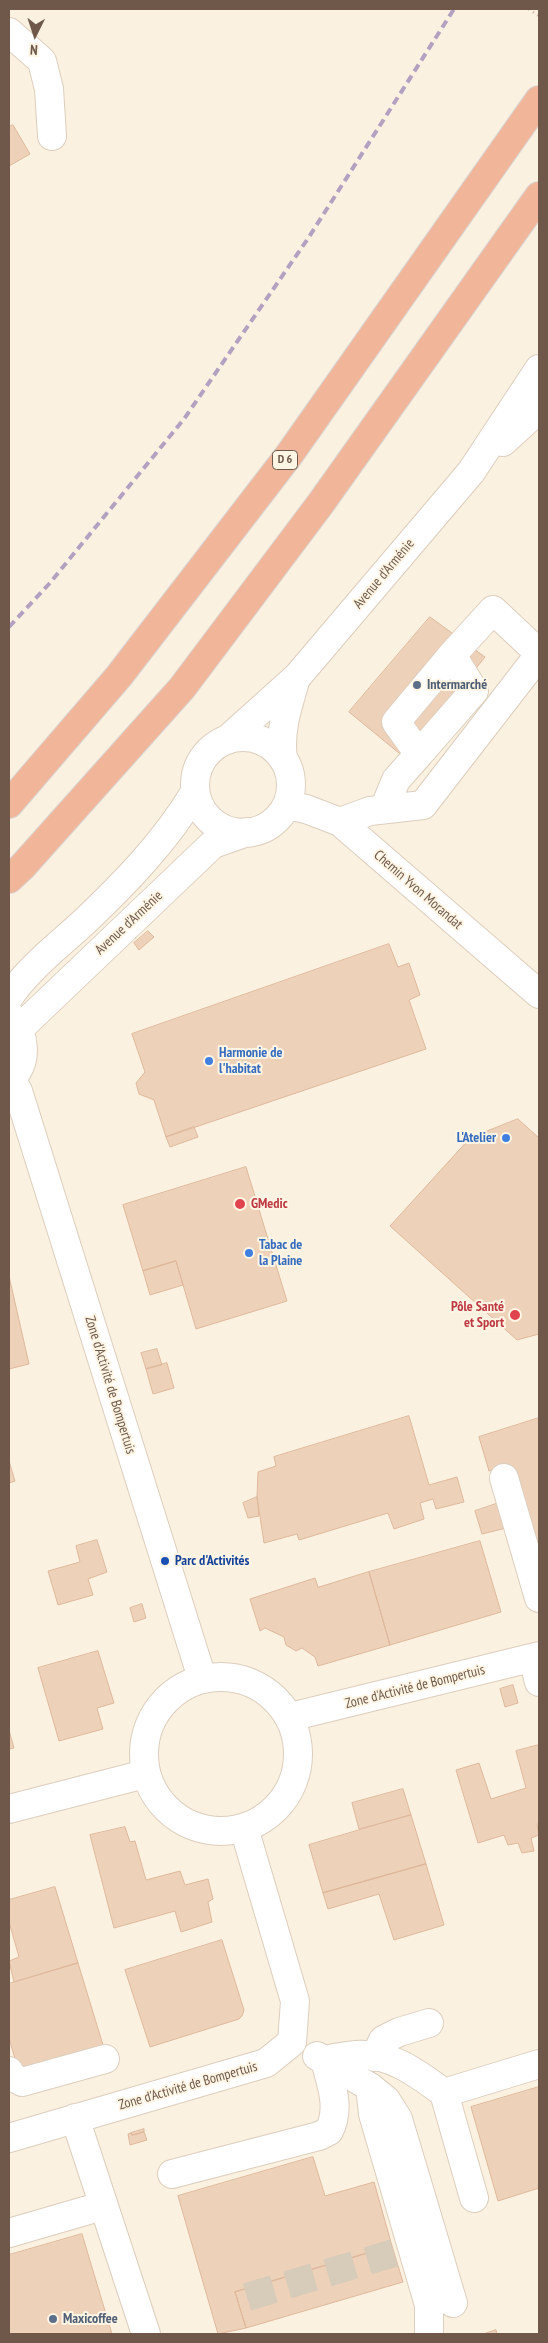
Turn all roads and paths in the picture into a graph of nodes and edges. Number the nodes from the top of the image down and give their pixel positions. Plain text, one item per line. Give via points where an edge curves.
1 (529, 9) edge
2 (539, 16) edge
3 (9, 32) edge
4 (539, 100) edge
5 (52, 136) dead end
6 (539, 196) edge
7 (539, 369) edge
8 (539, 409) edge
9 (471, 472) junction
10 (539, 654) edge
11 (443, 665) junction
12 (297, 677) junction
13 (416, 698) junction
14 (439, 731) junction
15 (227, 740) junction
16 (419, 754) junction
17 (283, 759) junction
18 (195, 792) junction
19 (9, 804) edge
20 (287, 805) junction
21 (384, 809) junction
22 (340, 822) junction
23 (247, 832) junction
24 (9, 879) edge
25 (539, 994) edge
26 (9, 997) edge
27 (14, 1021) edge
28 (13, 1084) edge
29 (504, 1478) dead end
30 (537, 1584) edge
31 (537, 1665) edge
32 (202, 1678) junction
33 (290, 1717) junction
34 (145, 1774) junction
35 (9, 1810) edge
36 (244, 1828) junction
37 (429, 2023) dead end
38 (292, 2042) junction
39 (375, 2057) junction
40 (105, 2059) dead end
41 (325, 2060) junction
42 (539, 2064) edge
43 (9, 2071) edge
44 (370, 2087) junction
45 (444, 2093) junction
46 (74, 2118) junction
47 (9, 2138) edge
48 (172, 2174) dead end
49 (474, 2198) dead end
50 (102, 2206) junction
51 (9, 2233) edge
52 (453, 2303) dead end
53 (146, 2334) edge
54 (429, 2334) edge

1 - 2 path
3 - 5 street via 42,61 49,89
4 - 19 highway, D 6 via 289,455 120,676
6 - 24 highway via 321,503 182,688
7 - 9 street, Avenue d'Arménie
8 - 9 street, Avenue d'Arménie
9 - 12 street, Avenue d'Arménie
10 - 11 street via 493,610
10 - 21 street via 423,805
11 - 13 street
11 - 14 street via 474,691
12 - 15 street, Avenue d'Arménie
12 - 17 street, Avenue d'Arménie via 283,723
13 - 14 street
13 - 16 street via 396,722
14 - 16 street
15 - 17 street via 243,736 259,739 273,747
15 - 18 street via 215,745 199,766
16 - 21 street via 396,780
17 - 20 street via 290,774
18 - 23 street via 200,806 214,822 233,831
18 - 26 street via 163,840 18,984
20 - 22 street, Chemin Yvon Morandat
20 - 23 street via 263,828
21 - 22 street
22 - 25 street, Chemin Yvon Morandat
23 - 27 street, Avenue d'Arménie via 213,844
27 - 28 street via 23,1051
28 - 32 street, Zone d'Activité de Bompertuis
29 - 30 street
31 - 33 street, Zone d'Activité de Bompertuis
32 - 33 street via 228,1676 253,1682 274,1697
32 - 34 street via 179,1688 160,1704 146,1734 143,1749
33 - 36 street via 298,1738 293,1784 281,1803 265,1818
34 - 35 street
34 - 36 street via 156,1797 180,1819 195,1827 219,1832
36 - 38 street via 295,2001
37 - 39 street via 384,2040
38 - 41 street
38 - 46 street, Zone d'Activité de Bompertuis via 266,2063
39 - 41 street via 357,2055
39 - 45 street via 389,2059 413,2071
40 - 43 street via 22,2082 11,2076
41 - 44 street
41 - 48 street via 335,2113 329,2131
42 - 45 street
44 - 52 street via 386,2100 398,2119
44 - 54 street via 403,2250 429,2304
45 - 49 street
46 - 47 street, Zone d'Activité de Bompertuis
46 - 50 street
50 - 51 street
50 - 53 street

